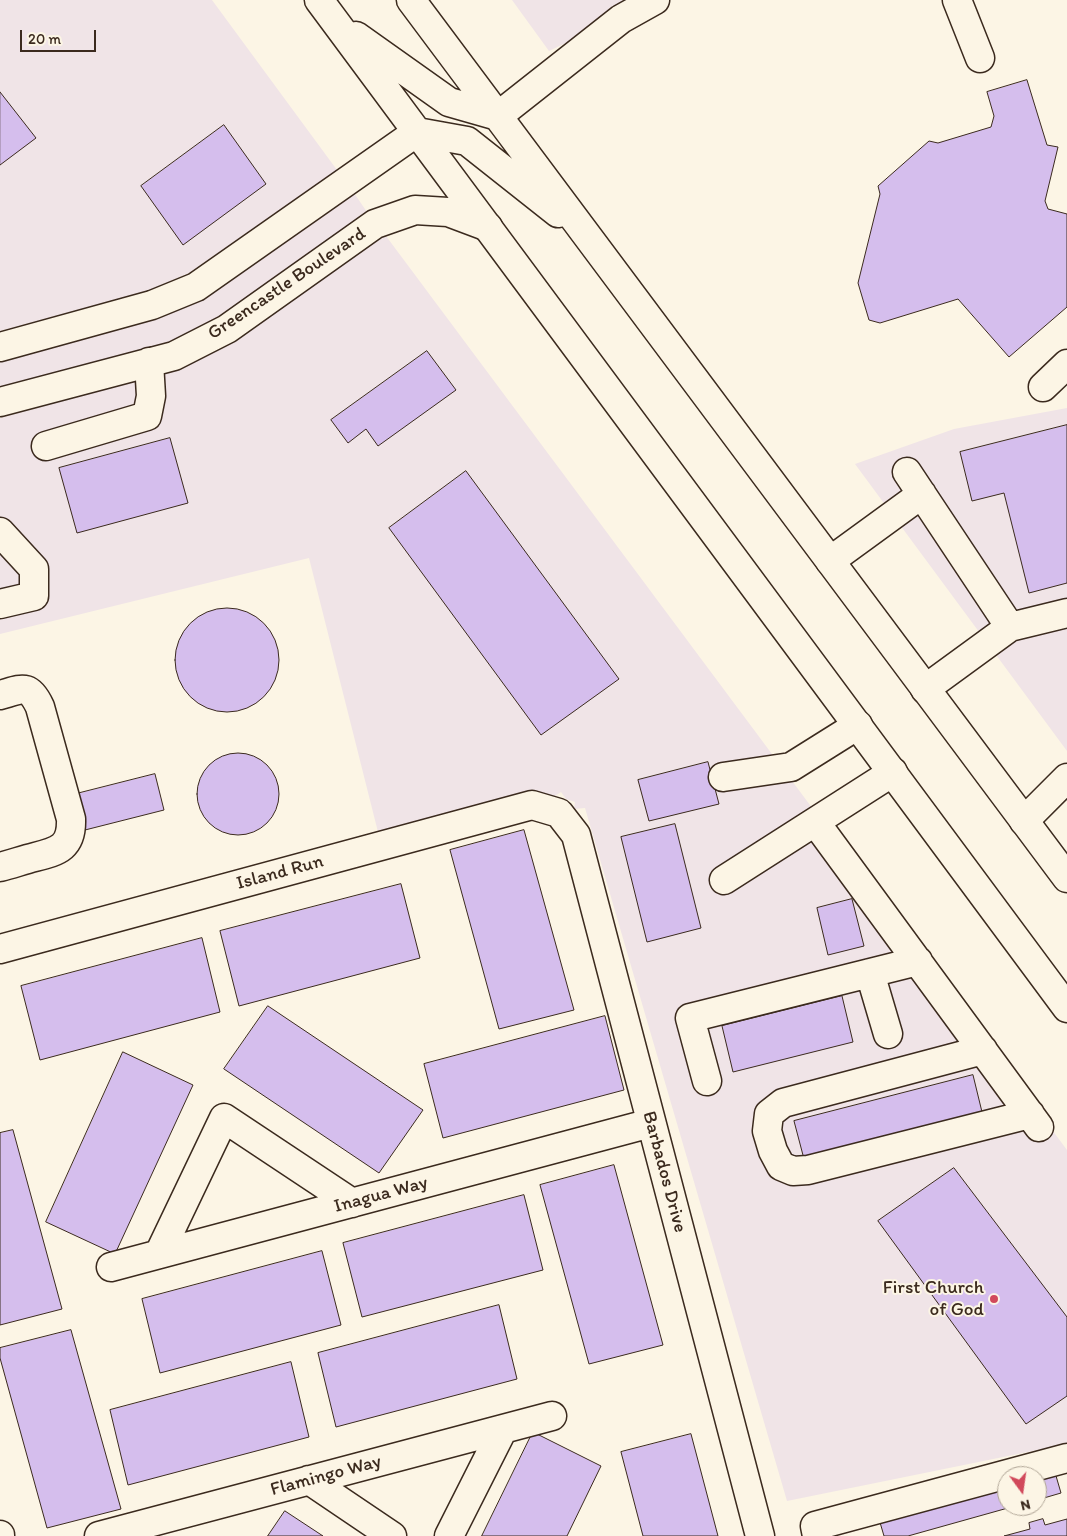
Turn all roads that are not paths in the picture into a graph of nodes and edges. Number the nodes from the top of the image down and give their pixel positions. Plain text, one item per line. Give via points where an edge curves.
1 (319, 0) edge
2 (411, 0) edge
3 (655, 0) edge
4 (957, 0) edge
5 (336, 22) junction
6 (980, 58) dead end
7 (498, 116) junction
8 (418, 132) junction
9 (488, 227) junction
10 (588, 237) junction
11 (0, 347) edge
12 (149, 362) junction
13 (1067, 364) edge
14 (1043, 387) dead end
15 (0, 402) edge
16 (46, 446) dead end
17 (907, 472) dead end
18 (922, 494) junction
19 (0, 532) edge
20 (830, 561) junction
21 (0, 604) edge
22 (1067, 613) edge
23 (1010, 627) junction
24 (926, 689) junction
25 (0, 695) edge
26 (858, 726) junction
27 (893, 772) junction
28 (724, 777) dead end
29 (1067, 778) edge
30 (559, 813) joint
31 (1024, 821) junction
32 (816, 823) junction
33 (0, 867) edge
34 (1067, 878) edge
35 (724, 880) dead end
36 (0, 949) edge
37 (918, 961) junction
38 (870, 973) junction
39 (1067, 1008) edge
40 (888, 1034) dead end
41 (983, 1050) junction
42 (707, 1081) dead end
43 (651, 1124) junction
44 (352, 1203) junction
45 (159, 1254) junction
46 (111, 1266) dead end
47 (552, 1416) dead end
48 (503, 1429) junction
49 (1067, 1458) edge
50 (310, 1480) junction
51 (100, 1536) edge
52 (392, 1536) edge
53 (449, 1536) edge
54 (760, 1536) edge
55 (818, 1536) edge

1 - 5 main road
2 - 7 main road
3 - 7 main road via 621,19
4 - 6 main road
5 - 7 main road via 449,102
5 - 8 main road
7 - 10 main road
8 - 9 main road
8 - 10 main road via 467,141
8 - 11 main road via 196,287 152,305
9 - 12 main road, Greencastle Boulevard via 448,212 415,210 375,224 227,329 174,356
9 - 26 main road
10 - 20 main road
12 - 15 main road, Greencastle Boulevard
12 - 16 main road via 151,396 147,416
13 - 14 main road
17 - 18 main road
18 - 20 main road
18 - 23 main road
19 - 21 main road via 34,568 34,596
20 - 24 main road
22 - 23 main road
23 - 24 main road
24 - 31 main road
25 - 33 main road via 29,690 35,696 68,809 71,831 65,844 57,851
26 - 27 main road
26 - 28 main road via 791,767
27 - 32 main road
27 - 39 main road
29 - 31 main road
30 - 36 main road, Island Run via 532,805
30 - 43 main road, Barbados Drive via 576,834
31 - 34 main road
32 - 35 main road
32 - 37 main road
37 - 38 main road
37 - 41 main road
38 - 40 main road
38 - 42 main road via 690,1018
41 - 41 main road via 1034,1120 808,1170 793,1171 782,1166 773,1151 767,1131 769,1114 783,1103
43 - 44 main road, Inagua Way
43 - 54 main road, Barbados Drive
44 - 45 main road, Inagua Way
44 - 45 main road via 224,1118
45 - 46 main road, Inagua Way
47 - 48 main road, Flamingo Way
48 - 50 main road, Flamingo Way
48 - 53 main road
49 - 55 main road via 815,1526
50 - 51 main road, Flamingo Way
50 - 52 main road

